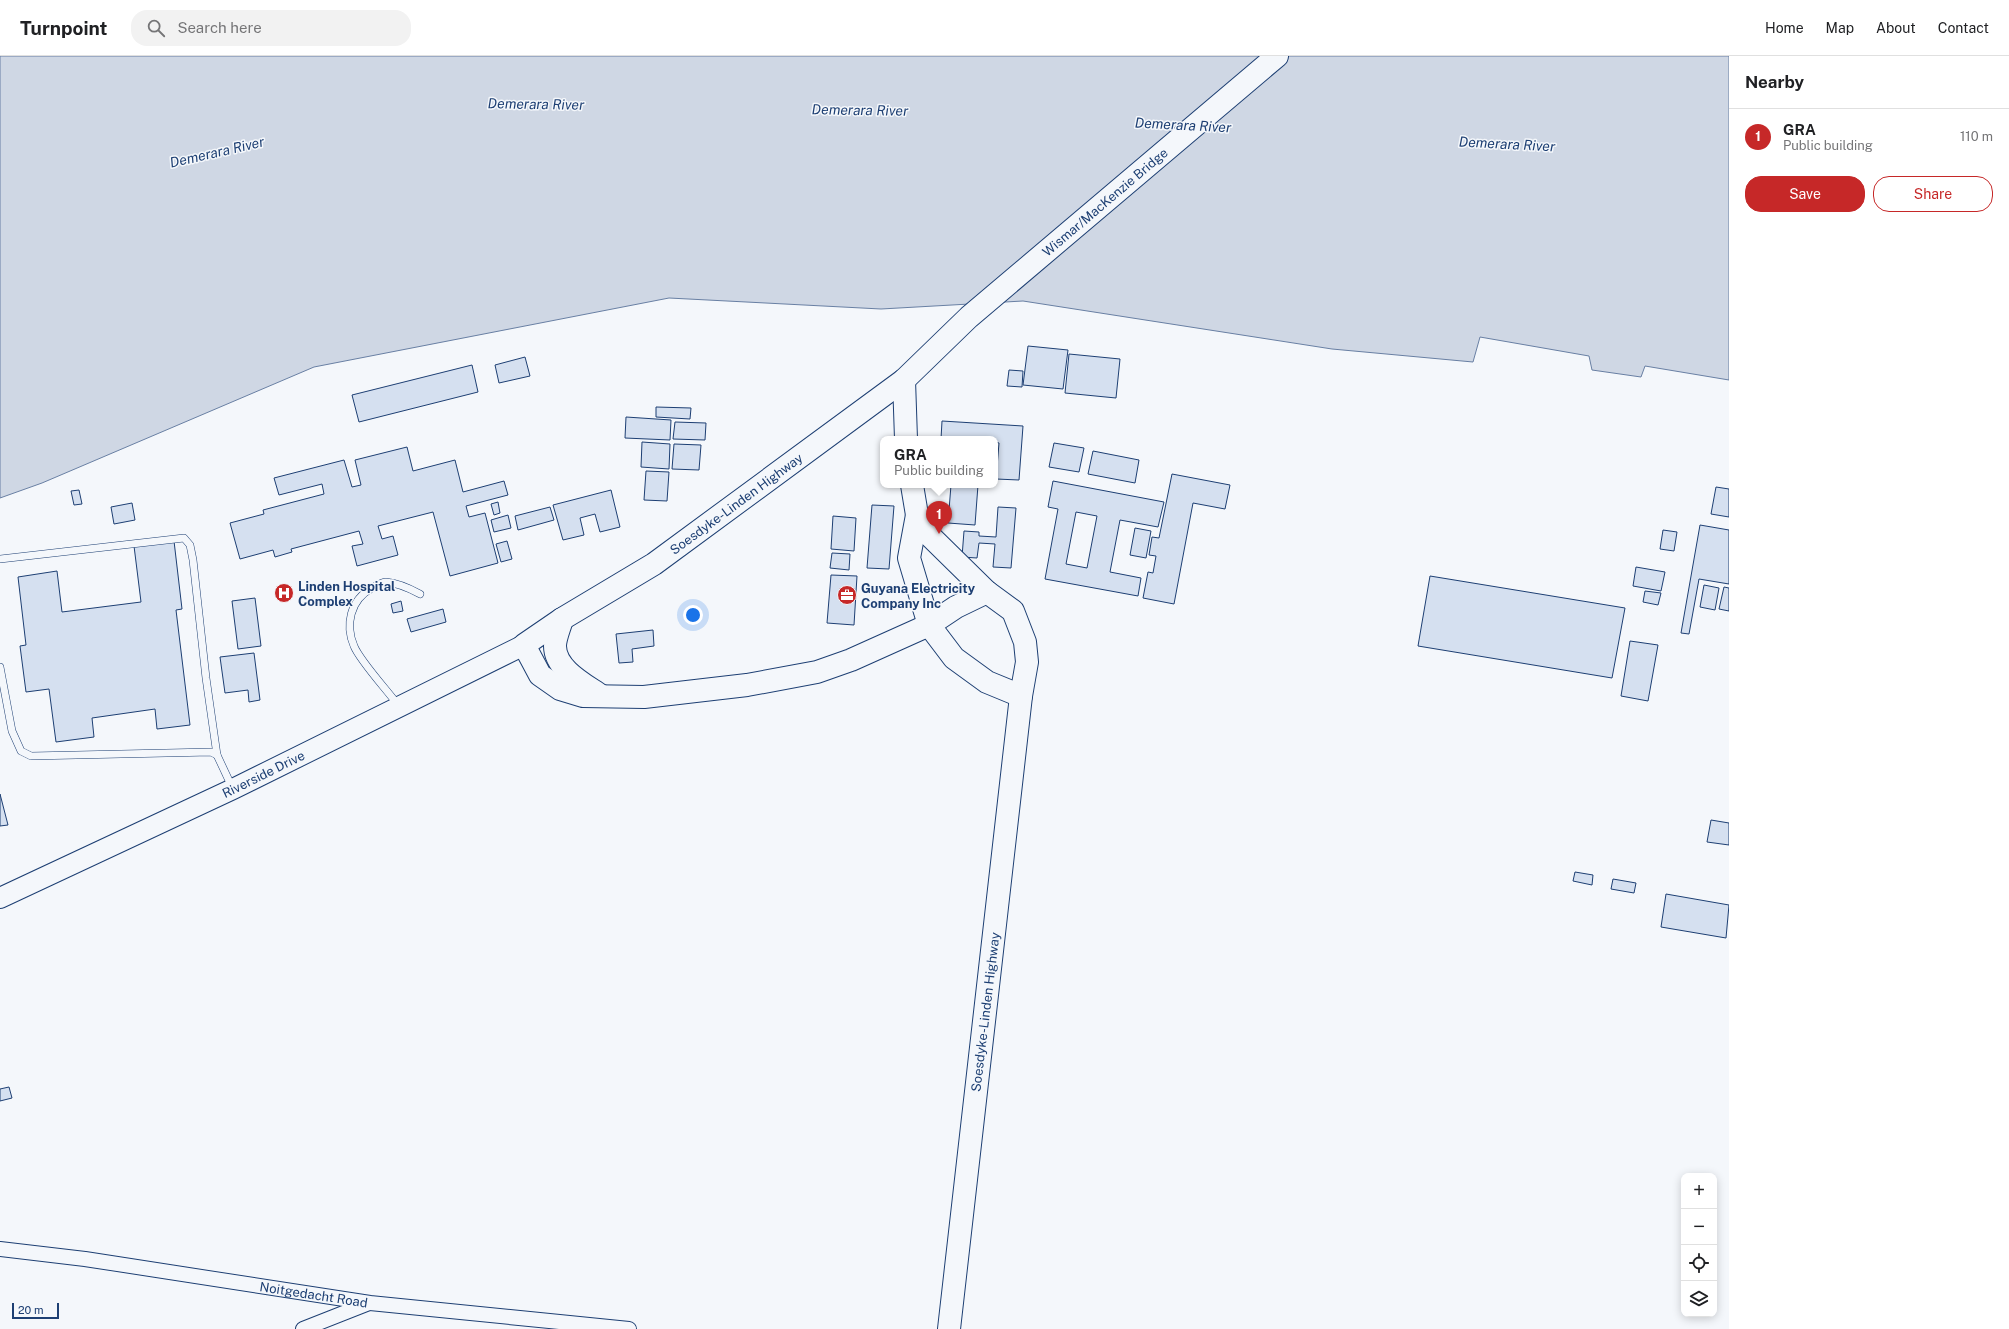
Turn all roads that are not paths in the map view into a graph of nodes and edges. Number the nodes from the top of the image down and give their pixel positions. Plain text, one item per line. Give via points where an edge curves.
1 (1277, 56) edge
2 (969, 317) joint
3 (904, 380) junction
4 (906, 436) edge
5 (912, 488) edge
6 (917, 515) junction
7 (0, 559) edge
8 (987, 592) junction
9 (420, 594) dead end
10 (562, 619) junction
11 (929, 625) junction
12 (524, 645) junction
13 (0, 667) edge
14 (601, 696) junction
15 (1021, 696) junction
16 (399, 706) junction
17 (217, 755) junction
18 (233, 789) junction
19 (0, 898) edge
20 (0, 1249) edge
21 (370, 1303) junction
22 (303, 1329) edge
23 (629, 1329) edge
24 (949, 1329) edge

1 - 2 main road, Wismar/MacKenzie Bridge
2 - 3 main road, Soesdyke-Linden Highway
3 - 4 main road
3 - 10 main road, Soesdyke-Linden Highway via 654,564
5 - 6 main road, Soesdyke-Linden Highway
6 - 8 main road, Soesdyke-Linden Highway via 931,537
6 - 11 main road, Soesdyke-Linden Highway via 909,558
7 - 17 lane via 184,538 190,545 193,560
8 - 11 main road via 956,607
8 - 15 main road, Soesdyke-Linden Highway via 1013,611 1025,642 1027,662
9 - 16 lane via 399,584 384,582 366,592 354,605 350,620 349,629 354,648
10 - 12 main road, Soesdyke-Linden Highway
10 - 14 main road via 555,646 559,659 578,681
11 - 14 main road via 851,660 816,672 747,685 644,697
11 - 15 main road, Soesdyke-Linden Highway via 954,658 987,682
12 - 14 main road via 540,675 560,689 582,696
12 - 16 street, Riverside Drive
13 - 17 lane via 12,731 20,751 31,756 211,752
15 - 24 main road, Soesdyke-Linden Highway
16 - 18 street, Riverside Drive
17 - 18 lane
18 - 19 street, Riverside Drive
20 - 21 street, Noitgedacht Road via 85,1259
21 - 22 street
21 - 23 street, Noitgedacht Road

